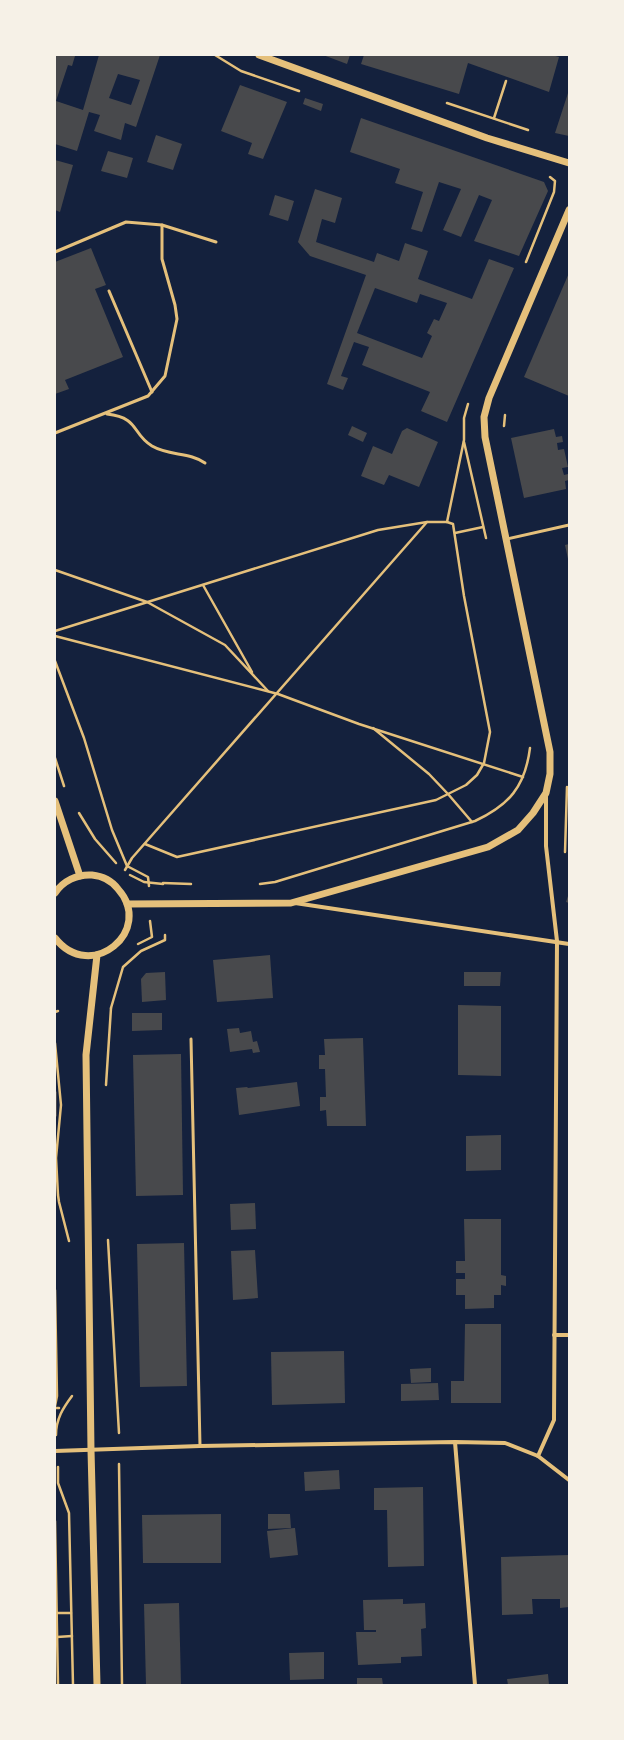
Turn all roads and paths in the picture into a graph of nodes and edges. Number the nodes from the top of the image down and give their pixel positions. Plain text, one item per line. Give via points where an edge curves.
1 (215, 55) edge
2 (259, 55) edge
3 (506, 82) dead end
4 (305, 92) dead end
5 (494, 118) dead end
6 (569, 163) edge
7 (548, 176) dead end
8 (569, 210) edge
9 (162, 225) junction
10 (216, 242) dead end
11 (55, 252) edge
12 (524, 265) dead end
13 (109, 291) dead end
14 (152, 392) junction
15 (469, 400) dead end
16 (505, 410) dead end
17 (105, 413) junction
18 (504, 428) dead end
19 (55, 433) edge
20 (464, 440) junction
21 (205, 463) dead end
22 (427, 522) junction
23 (447, 522) junction
24 (569, 525) edge
25 (483, 527) junction
26 (455, 533) junction
27 (507, 539) junction
28 (487, 541) dead end
29 (55, 570) edge
30 (203, 585) junction
31 (147, 602) junction
32 (55, 630) edge
33 (55, 636) edge
34 (254, 676) junction
35 (268, 691) junction
36 (278, 694) junction
37 (371, 727) junction
38 (530, 743) dead end
39 (55, 758) edge
40 (484, 763) junction
41 (523, 777) junction
42 (65, 790) dead end
43 (546, 793) junction
44 (448, 794) junction
45 (55, 801) edge
46 (76, 807) dead end
47 (472, 822) junction
48 (144, 844) junction
49 (123, 872) junction
50 (80, 876) junction
51 (163, 883) junction
52 (195, 884) dead end
53 (256, 884) dead end
54 (163, 890) dead end
55 (55, 893) edge
56 (291, 902) junction
57 (128, 904) junction
58 (165, 935) dead end
59 (55, 938) edge
60 (557, 941) junction
61 (569, 944) edge
62 (97, 955) junction
63 (107, 1008) dead end
64 (111, 1008) junction
65 (191, 1039) dead end
66 (55, 1043) edge
67 (106, 1089) dead end
68 (55, 1092) edge
69 (55, 1116) edge
70 (107, 1233) dead end
71 (69, 1246) dead end
72 (55, 1290) edge
73 (554, 1335) junction
74 (569, 1335) edge
75 (72, 1396) dead end
76 (55, 1407) edge
77 (59, 1408) dead end
78 (57, 1439) dead end
79 (455, 1442) junction
80 (200, 1446) junction
81 (119, 1449) junction
82 (91, 1450) junction
83 (55, 1451) edge
84 (538, 1456) junction
85 (58, 1462) dead end
86 (126, 1466) dead end
87 (119, 1470) junction
88 (569, 1480) edge
89 (55, 1520) edge
90 (57, 1613) junction
91 (71, 1613) junction
92 (72, 1636) junction
93 (57, 1637) junction
94 (58, 1685) edge
95 (73, 1685) edge
96 (97, 1685) edge
97 (122, 1685) edge
98 (475, 1685) edge

1 - 4 path via 241,71
2 - 6 street via 487,138
3 - 5 path
7 - 12 path via 555,181 554,192
8 - 27 street via 489,398 484,417 485,437
9 - 10 lane
9 - 11 lane via 126,222
9 - 14 lane via 162,258 176,305 177,320 164,376
13 - 14 lane
14 - 17 lane via 148,396
15 - 20 path via 464,418
16 - 18 path
17 - 19 lane
17 - 21 lane via 126,418 153,447 194,457
20 - 23 path
20 - 25 path
22 - 23 path
22 - 30 path via 378,530
22 - 36 path
23 - 26 path via 453,524
24 - 27 lane
25 - 26 path
25 - 28 path
26 - 40 path via 464,596 490,732
27 - 43 street via 550,752 550,774
29 - 31 path
30 - 31 path
30 - 34 path
31 - 32 path
31 - 34 path via 225,645
33 - 35 path
34 - 35 path
35 - 36 path
36 - 37 path
36 - 48 path
37 - 40 path
37 - 44 path via 429,774
38 - 41 path
39 - 42 path
40 - 41 path
40 - 44 path via 477,775 466,785
41 - 47 path via 504,804
43 - 56 street via 518,830 488,847
43 - 60 street via 546,846
44 - 47 path
44 - 48 path via 436,800 177,857
45 - 50 street
46 - 49 path via 94,839
47 - 53 path via 275,882
48 - 49 path
49 - 51 path via 144,882
50 - 55 street via 68,880
50 - 57 street via 104,878 114,884
51 - 52 path
51 - 54 path
56 - 57 street
56 - 60 street
57 - 62 street via 126,930 119,942
58 - 64 path via 166,940 141,951 123,967
59 - 62 street via 61,946 72,952 84,956
60 - 61 street
60 - 73 street
62 - 82 street via 86,1055
63 - 64 path
64 - 67 path
65 - 80 lane
66 - 71 path via 61,1105 56,1158 58,1194
68 - 69 path
70 - 81 path
72 - 76 path
73 - 74 street
73 - 84 street via 554,1420
75 - 78 path via 56,1424
76 - 77 path
79 - 80 street
79 - 84 street via 505,1443
79 - 98 street
80 - 81 street
81 - 82 street
81 - 87 path
82 - 83 street
82 - 96 street
84 - 88 street
85 - 91 path via 58,1483 69,1513
86 - 87 path
87 - 97 path
89 - 90 path
90 - 91 path
90 - 93 path
91 - 92 path
92 - 93 path
92 - 95 path
93 - 94 path

